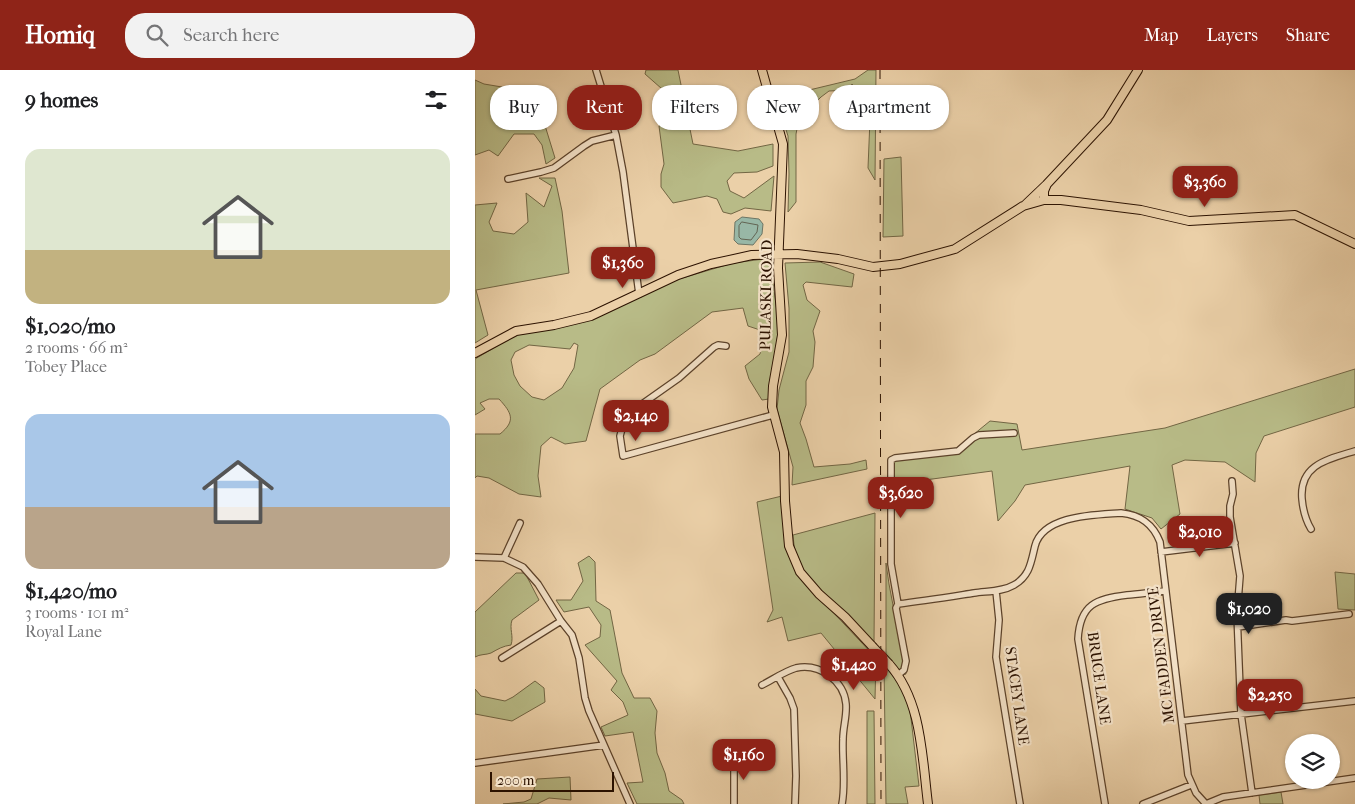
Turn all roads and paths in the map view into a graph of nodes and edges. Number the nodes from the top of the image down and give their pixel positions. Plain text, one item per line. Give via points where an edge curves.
1 (596, 70) edge
2 (762, 70) edge
3 (1138, 70) edge
4 (616, 135) junction
5 (508, 179) dead end
6 (1047, 184) junction
7 (1044, 200) junction
8 (1023, 206) junction
9 (1355, 244) edge
10 (779, 254) junction
11 (639, 294) junction
12 (726, 346) dead end
13 (475, 353) edge
14 (773, 415) junction
15 (1014, 433) dead end
16 (1355, 451) edge
17 (1299, 472) dead end
18 (1305, 476) junction
19 (1232, 481) dead end
20 (520, 523) dead end
21 (1311, 528) dead end
22 (1235, 543) junction
23 (1161, 552) junction
24 (475, 557) edge
25 (504, 558) junction
26 (996, 591) junction
27 (1166, 591) junction
28 (898, 604) junction
29 (1349, 614) dead end
30 (561, 621) junction
31 (1238, 627) junction
32 (502, 658) dead end
33 (898, 675) junction
34 (778, 677) junction
35 (762, 685) dead end
36 (1355, 701) edge
37 (1241, 714) junction
38 (1182, 721) junction
39 (604, 745) junction
40 (734, 758) dead end
41 (475, 763) edge
42 (1355, 778) edge
43 (1191, 785) junction
44 (1253, 792) junction
45 (1223, 797) junction
46 (630, 804) edge
47 (735, 804) edge
48 (795, 804) edge
49 (842, 804) edge
50 (928, 804) edge
51 (1020, 804) edge
52 (1105, 804) edge
53 (1143, 804) edge
54 (1206, 804) edge
55 (1225, 804) edge

1 - 4 street
2 - 10 main road, PULASKI ROAD via 783,144
3 - 6 main road via 1107,120
4 - 5 street via 592,141 554,168
4 - 11 street
6 - 7 main road
6 - 8 main road
7 - 8 main road
7 - 9 main road via 1141,210 1189,220 1295,215
8 - 10 main road via 955,249 900,264 873,268 838,259
10 - 11 main road via 751,255 711,264
10 - 14 main road, PULASKI ROAD via 777,268 782,335 773,391
11 - 13 main road via 591,316 517,330
12 - 14 street via 714,347 679,378 628,414 620,436 623,456
14 - 33 main road, PULASKI ROAD, bridge via 784,452 789,546 800,572
15 - 28 street via 979,435 958,450 891,460 891,564
16 - 18 street via 1318,464
17 - 18 street
18 - 21 street via 1303,506 1305,520
19 - 22 street via 1230,517
20 - 25 street
22 - 23 street
22 - 31 street via 1240,576
23 - 26 street, MC FADDEN DRIVE via 1157,533 1150,524 1131,514 1061,521 1039,536 1024,577 1014,586
23 - 27 street, MC FADDEN DRIVE
24 - 25 street
25 - 30 street via 523,567
26 - 28 street, MC FADDEN DRIVE
26 - 51 street, STACEY LANE via 999,620 996,657
27 - 38 street, MC FADDEN DRIVE
27 - 52 street, BRUCE LANE via 1100,600 1088,608 1080,622 1078,638
28 - 33 street via 896,608 907,661
29 - 31 street
30 - 32 street
30 - 39 street via 576,644 585,698
31 - 37 street
33 - 50 main road, PULASKI ROAD via 915,712
34 - 35 street
34 - 48 street via 794,708
34 - 49 street via 796,668 818,670 830,675 844,694
36 - 37 street
37 - 38 street
37 - 44 street
38 - 43 street, MC FADDEN DRIVE
39 - 41 street
39 - 46 street
40 - 47 street
42 - 44 street
43 - 53 street
43 - 54 street, MC FADDEN DRIVE
44 - 45 street
45 - 54 street
45 - 55 street

